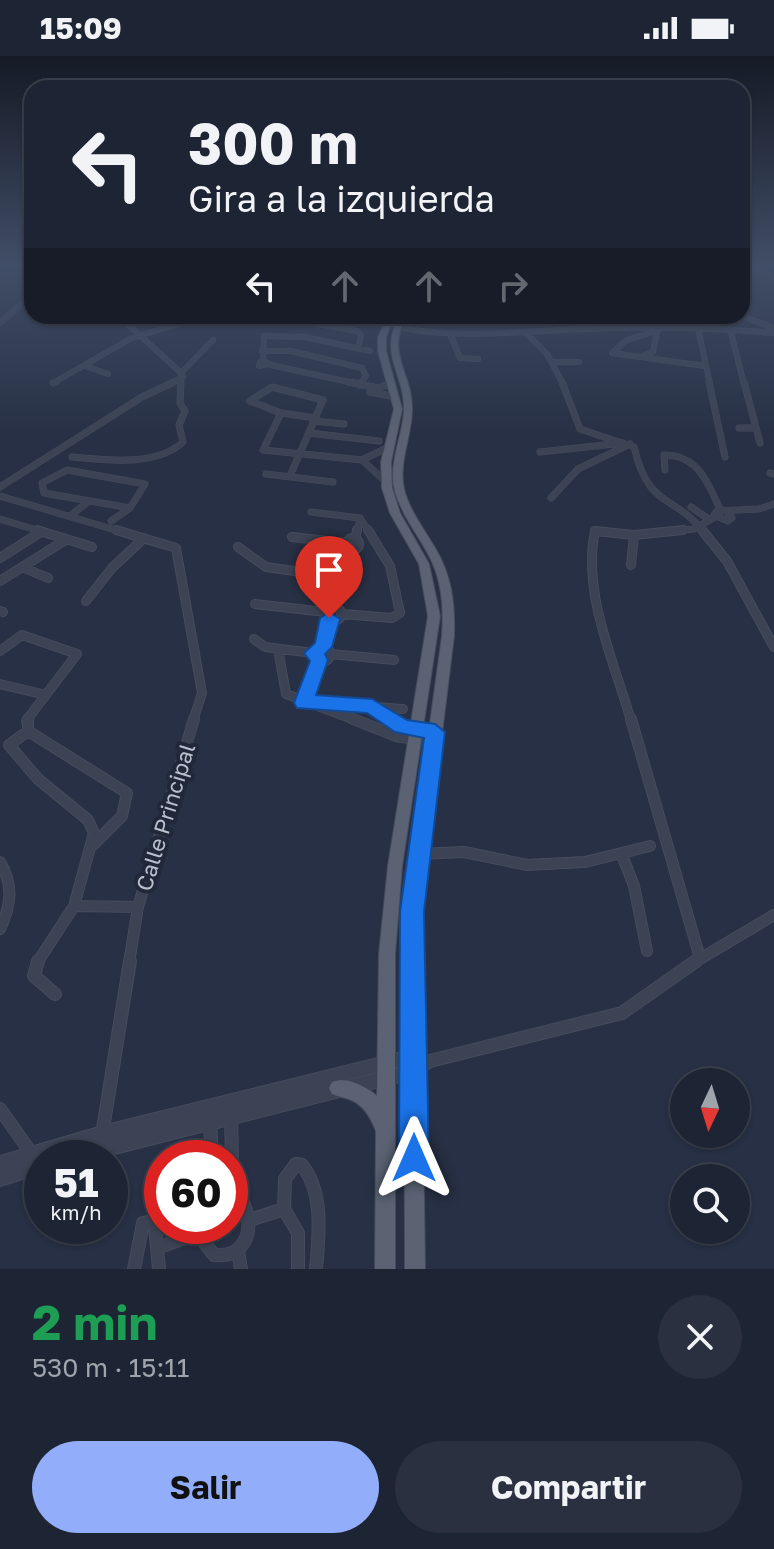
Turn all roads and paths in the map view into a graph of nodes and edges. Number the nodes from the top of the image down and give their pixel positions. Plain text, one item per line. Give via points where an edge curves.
1 (128, 324) edge
2 (170, 324) edge
3 (263, 324) edge
4 (318, 324) edge
5 (390, 324) edge
6 (698, 328) junction
7 (730, 329) junction
8 (660, 330) junction
9 (774, 330) edge
10 (526, 333) junction
11 (141, 335) junction
12 (264, 336) junction
13 (451, 336) junction
14 (213, 340) dead end
15 (358, 348) junction
16 (262, 351) junction
17 (370, 351) dead end
18 (635, 358) junction
19 (478, 359) dead end
20 (553, 362) junction
21 (579, 362) dead end
22 (85, 366) junction
23 (705, 366) junction
24 (108, 374) dead end
25 (182, 375) junction
26 (53, 383) dead end
27 (358, 386) junction
28 (382, 388) junction
29 (281, 413) junction
30 (315, 419) junction
31 (344, 424) dead end
32 (739, 428) dead end
33 (756, 428) junction
34 (309, 433) junction
35 (628, 443) junction
36 (760, 443) dead end
37 (384, 444) junction
38 (540, 452) dead end
39 (300, 454) junction
40 (72, 457) dead end
41 (725, 457) dead end
42 (362, 460) junction
43 (665, 470) dead end
44 (266, 474) dead end
45 (290, 476) junction
46 (333, 482) dead end
47 (386, 482) junction
48 (0, 487) edge
49 (0, 496) edge
50 (551, 498) dead end
51 (85, 501) junction
52 (774, 504) edge
53 (691, 507) dead end
54 (132, 508) junction
55 (311, 512) dead end
56 (718, 515) junction
57 (68, 516) junction
58 (360, 518) junction
59 (0, 519) edge
60 (111, 521) dead end
61 (700, 527) junction
62 (41, 532) junction
63 (634, 535) junction
64 (292, 537) dead end
65 (144, 538) junction
66 (67, 539) junction
67 (349, 546) junction
68 (92, 547) dead end
69 (238, 547) dead end
70 (0, 558) edge
71 (631, 565) dead end
72 (22, 567) junction
73 (48, 578) dead end
74 (339, 580) junction
75 (0, 581) edge
76 (86, 601) dead end
77 (255, 604) dead end
78 (339, 611) junction
79 (328, 616) junction
80 (254, 639) dead end
81 (323, 647) junction
82 (774, 647) edge
83 (278, 649) junction
84 (0, 651) edge
85 (331, 654) junction
86 (316, 656) junction
87 (394, 660) dead end
88 (0, 684) edge
89 (46, 695) junction
90 (304, 703) junction
91 (372, 706) junction
92 (403, 709) dead end
93 (28, 731) junction
94 (416, 734) junction
95 (0, 737) edge
96 (434, 737) junction
97 (9, 745) junction
98 (93, 845) junction
99 (650, 846) dead end
100 (417, 854) junction
101 (622, 855) junction
102 (0, 862) edge
103 (74, 906) junction
104 (138, 907) junction
105 (774, 915) edge
106 (0, 929) edge
107 (647, 951) dead end
108 (700, 958) junction
109 (55, 994) dead end
110 (419, 1063) junction
111 (388, 1069) junction
112 (338, 1088) junction
113 (0, 1109) edge
114 (231, 1114) junction
115 (210, 1120) junction
116 (385, 1130) junction
117 (103, 1140) edge
118 (107, 1140) edge
119 (108, 1140) edge
120 (211, 1140) edge
121 (232, 1140) edge
122 (24, 1142) edge
123 (24, 1163) edge
124 (0, 1164) edge
125 (24, 1168) edge
126 (0, 1178) edge
127 (284, 1209) junction
128 (248, 1215) edge
129 (250, 1220) junction
130 (166, 1244) edge
131 (206, 1244) edge
132 (157, 1248) junction
133 (238, 1251) junction
134 (223, 1263) edge
135 (134, 1269) edge
136 (159, 1269) edge
137 (241, 1269) edge
138 (298, 1269) edge
139 (316, 1269) edge
140 (385, 1269) edge
141 (415, 1269) edge

1 - 11 street
2 - 11 street
3 - 12 street
4 - 15 street via 357,331
5 - 13 street
5 - 28 main road via 382,351
5 - 96 main road via 408,404 399,487 410,518 441,568 449,601
6 - 7 street
6 - 8 street
6 - 23 street
7 - 9 street
7 - 33 street
8 - 10 street
8 - 18 street via 652,354
8 - 18 street via 631,338 612,352
10 - 13 street
10 - 20 street
11 - 22 street
11 - 25 street via 160,361
12 - 15 street via 292,335
12 - 16 street
13 - 19 street via 460,358
14 - 25 street
15 - 17 street
16 - 27 street via 266,363
16 - 27 street via 291,351 362,368 366,376
18 - 23 street
20 - 21 street
20 - 35 street via 580,429
22 - 24 street
22 - 26 street
23 - 41 street
25 - 40 street via 180,400 185,411 179,449 108,461
25 - 48 street
27 - 28 street
28 - 37 main road via 396,397 397,421
29 - 30 street
29 - 30 street via 250,401 272,387 323,400
29 - 39 street via 263,450
30 - 31 street
30 - 34 street
32 - 33 street
33 - 36 street
34 - 37 street
34 - 39 street
35 - 38 street
35 - 50 street via 578,469
35 - 61 street via 657,497
37 - 42 street
37 - 47 main road
39 - 42 street
39 - 45 street
42 - 47 street
43 - 56 street via 664,455 692,460
44 - 45 street
45 - 46 street
47 - 94 main road via 395,513 424,564 433,597
49 - 57 street, Calle Principal
51 - 54 street
51 - 54 street via 44,493 42,483 67,470 145,484
51 - 57 street
52 - 56 street
53 - 56 street
54 - 60 street
55 - 58 street
56 - 61 street
57 - 65 street, Calle Principal
58 - 67 street via 355,539 361,545
58 - 78 street via 390,566 400,613 392,618
59 - 62 street
61 - 63 street
61 - 82 street via 732,568
62 - 66 street
62 - 70 street
63 - 71 street
63 - 108 street via 595,531 590,577
64 - 67 street
65 - 76 street
65 - 104 street, Calle Principal via 178,550 202,693
66 - 68 street
66 - 72 street
67 - 74 street via 346,572 352,580
69 - 74 street via 266,567
72 - 73 street
72 - 75 street
74 - 78 street
77 - 79 street
78 - 79 street
79 - 81 street
80 - 83 street
81 - 85 street
81 - 86 street
83 - 86 street
83 - 90 street via 285,692
84 - 89 street via 22,635 76,653
85 - 86 street
85 - 87 street
86 - 90 street
88 - 89 street
89 - 93 street via 26,722
90 - 91 street
90 - 94 street via 396,736
91 - 92 street
91 - 94 street
93 - 97 street
93 - 98 street via 127,793 116,825
94 - 96 street
94 - 111 main road via 389,926
95 - 97 street
96 - 100 main road
97 - 98 street via 38,779 88,820
98 - 103 street
99 - 101 street
100 - 101 street via 464,852 527,865
100 - 110 main road via 411,967
101 - 107 street
102 - 106 street via 12,887
103 - 104 street
103 - 109 street via 34,967 34,976
104 - 117 street, Calle Principal
105 - 108 street
108 - 110 street via 622,1013
110 - 111 street
110 - 141 main road
111 - 112 street
111 - 116 main road
111 - 118 street
112 - 114 street
112 - 116 main road via 367,1098
113 - 122 street
114 - 115 street
114 - 121 street
115 - 119 street
115 - 120 street
116 - 140 main road
123 - 124 street
125 - 126 street
127 - 129 street
127 - 138 street via 298,1233
127 - 139 street via 287,1171 302,1165 311,1175 316,1204
128 - 129 street
129 - 133 street via 248,1237
130 - 132 street
131 - 134 street
132 - 135 street via 153,1223 143,1223
132 - 136 street
133 - 134 street
133 - 137 street

